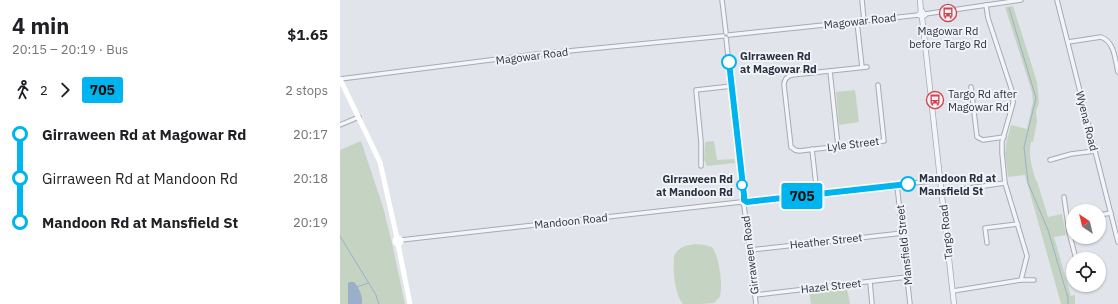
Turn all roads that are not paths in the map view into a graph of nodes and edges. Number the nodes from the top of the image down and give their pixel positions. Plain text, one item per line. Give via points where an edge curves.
1 (722, 0) edge
2 (862, 0) edge
3 (920, 0) edge
4 (1021, 0) edge
5 (1057, 0) edge
6 (986, 5) junction
7 (922, 14) junction
8 (864, 21) junction
9 (857, 22) junction
10 (726, 35) junction
11 (1068, 42) junction
12 (862, 67) junction
13 (867, 67) dead end
14 (830, 71) junction
15 (1118, 72) edge
16 (340, 79) edge
17 (878, 85) dead end
18 (732, 86) junction
19 (971, 87) dead end
20 (358, 117) junction
21 (340, 125) edge
22 (1004, 137) junction
23 (978, 139) junction
24 (974, 143) dead end
25 (838, 146) junction
26 (792, 148) junction
27 (812, 149) junction
28 (788, 151) dead end
29 (1095, 151) junction
30 (1050, 160) dead end
31 (701, 166) dead end
32 (940, 180) junction
33 (1005, 183) junction
34 (897, 185) junction
35 (941, 192) junction
36 (817, 194) junction
37 (1064, 197) dead end
38 (744, 202) junction
39 (1066, 208) edge
40 (1106, 214) edge
41 (1111, 214) junction
42 (1018, 224) junction
43 (903, 233) junction
44 (399, 241) junction
45 (1118, 242) edge
46 (987, 243) dead end
47 (750, 250) junction
48 (908, 277) junction
49 (1021, 280) junction
50 (1034, 280) dead end
51 (870, 282) junction
52 (952, 291) junction
53 (755, 294) junction
54 (410, 304) edge
55 (756, 304) edge
56 (872, 304) edge
57 (910, 304) edge
58 (954, 304) edge

1 - 10 street, Girraween Road
2 - 8 street
3 - 7 street, Targo Road
4 - 6 street, Magowar Road
5 - 11 street, Wyena Road
6 - 7 street, Magowar Road
6 - 22 street via 1013,94
7 - 8 street, Magowar Road
7 - 32 street, Targo Road
8 - 9 street, Magowar Road
9 - 10 street, Magowar Road
9 - 12 street
10 - 16 street, Magowar Road via 537,54
10 - 18 street, Girraween Road
11 - 15 street via 1106,38 1111,45
11 - 29 street, Wyena Road
12 - 13 street
12 - 14 street
14 - 25 street
14 - 26 street via 792,75 785,79
16 - 20 main road
17 - 25 street, Lyle Street via 884,141
18 - 31 street via 696,90
18 - 38 street, Girraween Road
19 - 23 street
20 - 21 street
20 - 44 main road via 380,162
22 - 23 street
22 - 33 street via 1002,153
23 - 24 street
25 - 27 street, Lyle Street
26 - 27 street, Lyle Street
26 - 28 street
27 - 36 street
29 - 30 street
29 - 41 street, Wyena Road
32 - 34 street, Mandoon Road
32 - 35 street, Targo Road
33 - 35 street
33 - 42 street
34 - 36 street, Mandoon Road
34 - 43 street, Mansfield Street
35 - 52 street, Targo Road
36 - 38 street, Mandoon Road
37 - 39 street
38 - 44 street, Mandoon Road
38 - 47 street, Girraween Road
40 - 41 street
41 - 45 street, Wyena Road
42 - 46 street via 985,228
42 - 49 street via 1027,256
43 - 47 street, Heather Street
43 - 48 street, Mansfield Street
44 - 54 main road
47 - 53 street, Girraween Road
48 - 51 street, Hazel Street
48 - 57 street, Mansfield Street
49 - 50 street
49 - 52 street
51 - 53 street, Hazel Street
51 - 56 street
52 - 58 street, Targo Road
53 - 55 street, Girraween Road

